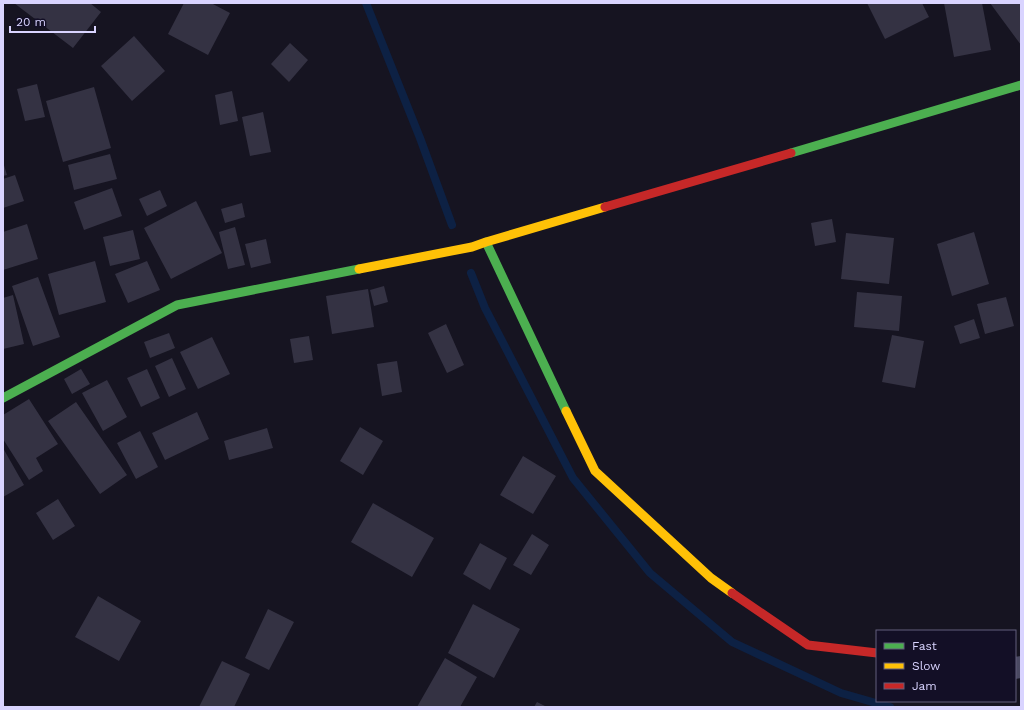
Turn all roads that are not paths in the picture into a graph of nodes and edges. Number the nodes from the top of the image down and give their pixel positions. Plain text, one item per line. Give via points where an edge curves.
1 (1021, 85) edge
2 (486, 242) junction
3 (3, 398) edge
4 (876, 653) edge

1 - 2 street
2 - 3 street via 472,247 177,305
2 - 4 street via 595,471 710,578 808,645

